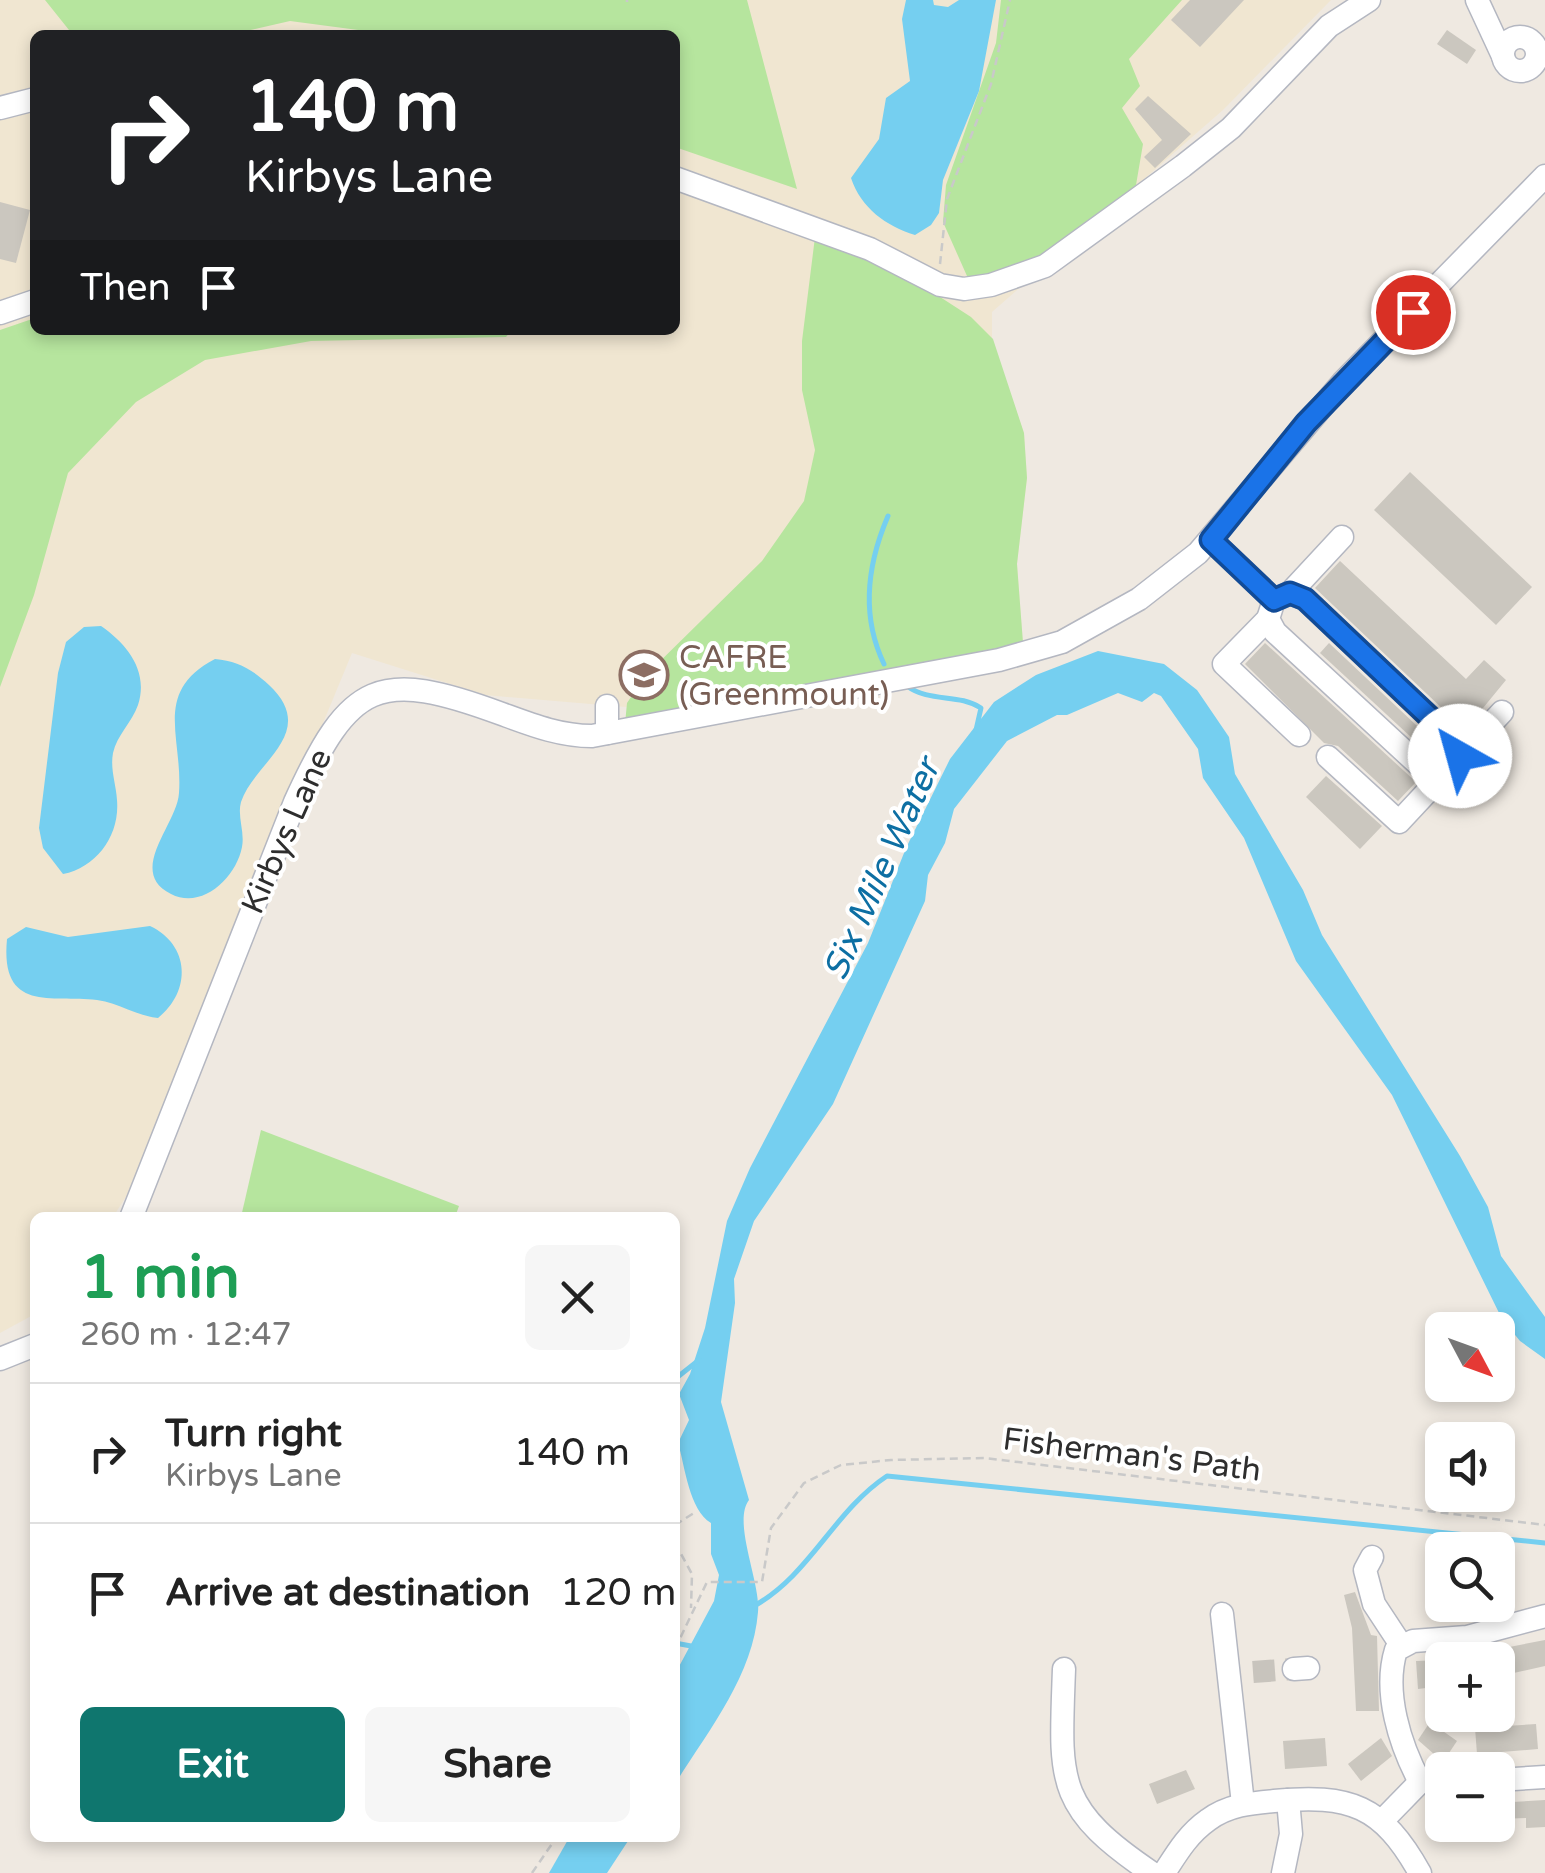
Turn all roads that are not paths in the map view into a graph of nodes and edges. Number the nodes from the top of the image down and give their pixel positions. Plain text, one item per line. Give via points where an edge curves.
1 (1477, 0) edge
2 (1359, 6) edge
3 (1502, 56) dead end
4 (30, 100) edge
5 (0, 108) edge
6 (1545, 176) edge
7 (680, 180) edge
8 (30, 303) edge
9 (0, 312) edge
10 (1342, 537) dead end
11 (1211, 540) junction
12 (1277, 604) junction
13 (607, 706) dead end
14 (1502, 712) dead end
15 (607, 733) junction
16 (1299, 735) dead end
17 (1460, 756) junction
18 (1328, 757) dead end
19 (1441, 777) junction
20 (133, 1212) edge
21 (30, 1346) edge
22 (0, 1360) edge
23 (1361, 1564) dead end
24 (1222, 1614) dead end
25 (1545, 1616) edge
26 (1401, 1645) junction
27 (1064, 1669) dead end
28 (1253, 1672) tunnel mouth
29 (1228, 1673) junction
30 (1425, 1774) edge
31 (1545, 1777) edge
32 (1515, 1779) edge
33 (1425, 1785) edge
34 (1288, 1800) junction
35 (1243, 1804) junction
36 (1382, 1821) junction
37 (1152, 1873) edge
38 (1164, 1873) edge
39 (1283, 1873) edge
40 (1420, 1873) edge

1 - 3 street
2 - 7 street via 1231,128 1046,266 991,285 940,285 870,249
4 - 5 street
6 - 11 street, Kirbys Lane via 1318,410
8 - 9 street
10 - 12 street
11 - 12 street
11 - 15 street, Kirbys Lane via 1140,599 1031,652
12 - 16 street via 1224,664
12 - 17 street via 1305,599 1458,744
12 - 19 street via 1275,632 1430,775
13 - 15 street
14 - 17 street
15 - 20 street, Kirbys Lane via 541,734 414,687 380,692 338,722 281,833
17 - 19 street
18 - 19 street via 1398,822
21 - 22 street
23 - 26 street via 1374,1604
24 - 29 street
25 - 26 street
26 - 30 street via 1394,1658 1395,1714 1404,1752
27 - 37 street via 1065,1784 1080,1816
28 - 29 street
29 - 35 street
31 - 32 street
33 - 36 street
34 - 35 street
34 - 36 street via 1341,1798
34 - 39 street via 1291,1834
35 - 38 street via 1188,1837
36 - 40 street

